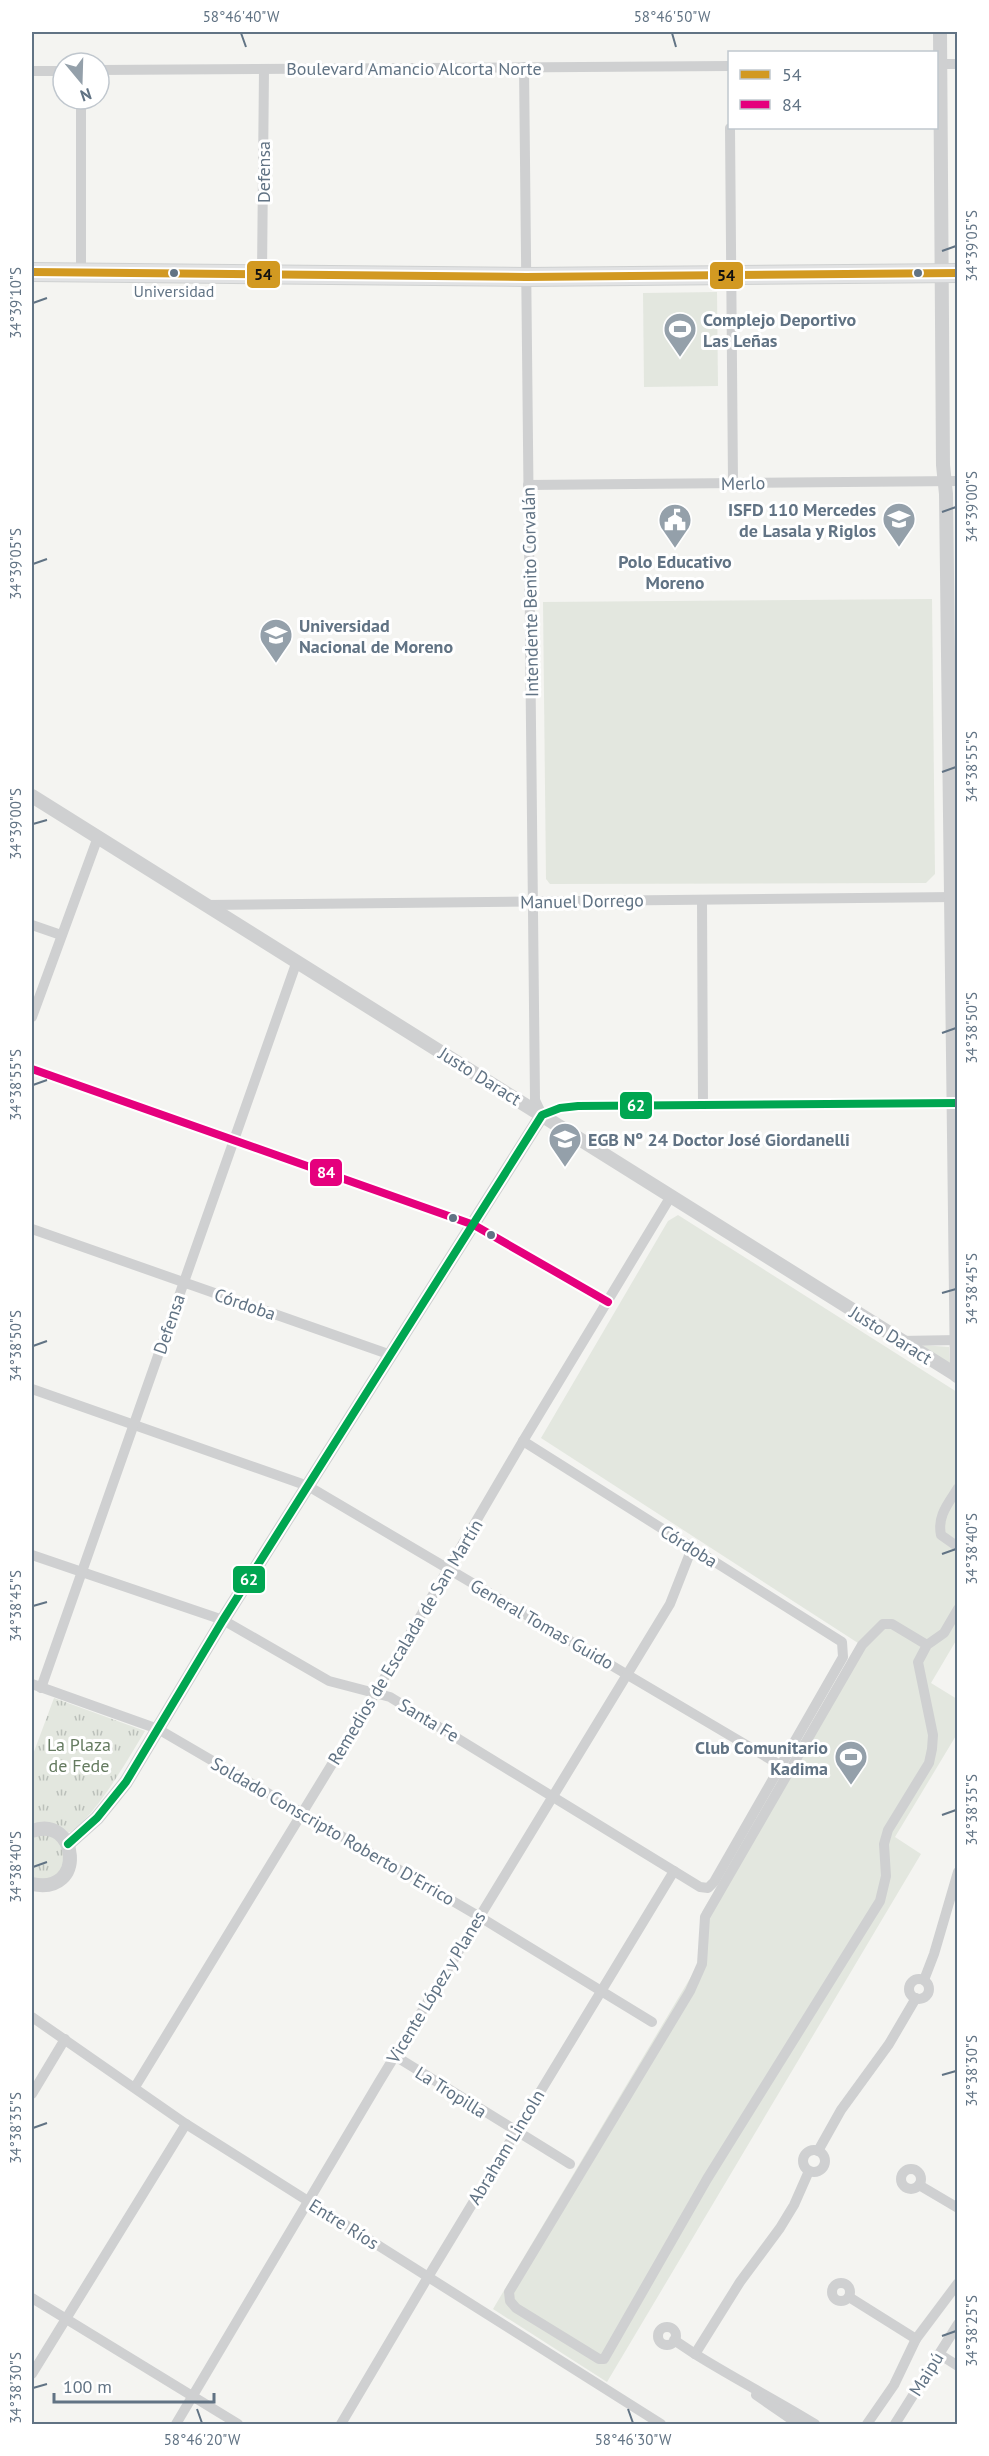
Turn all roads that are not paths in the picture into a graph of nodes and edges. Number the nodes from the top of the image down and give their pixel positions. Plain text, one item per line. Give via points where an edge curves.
1 (940, 32) edge
2 (938, 64) edge
3 (957, 64) edge
4 (728, 66) edge
5 (524, 67) junction
6 (264, 69) junction
7 (51, 70) edge
8 (111, 70) edge
9 (32, 71) edge
10 (81, 111) edge
11 (730, 129) edge
12 (32, 272) edge
13 (81, 273) junction
14 (949, 273) edge
15 (262, 274) junction
16 (732, 276) junction
17 (526, 277) junction
18 (951, 481) edge
19 (734, 483) junction
20 (528, 485) junction
21 (953, 687) edge
22 (32, 796) edge
23 (98, 837) junction
24 (954, 897) edge
25 (702, 900) junction
26 (532, 902) junction
27 (206, 904) junction
28 (32, 925) edge
29 (61, 935) junction
30 (297, 961) junction
31 (32, 1017) edge
32 (32, 1070) edge
33 (955, 1103) edge
34 (703, 1105) junction
35 (542, 1115) junction
36 (233, 1141) junction
37 (671, 1196) junction
38 (474, 1225) junction
39 (32, 1229) edge
40 (184, 1283) junction
41 (608, 1302) junction
42 (957, 1340) edge
43 (900, 1341) junction
44 (391, 1355) junction
45 (957, 1376) edge
46 (32, 1389) edge
47 (134, 1425) junction
48 (523, 1441) junction
49 (308, 1486) junction
50 (957, 1488) edge
51 (957, 1547) edge
52 (692, 1548) junction
53 (32, 1555) edge
54 (448, 1570) junction
55 (81, 1572) junction
56 (957, 1609) edge
57 (223, 1620) junction
58 (927, 1645) junction
59 (626, 1674) junction
60 (36, 1686) edge
61 (376, 1692) junction
62 (158, 1729) junction
63 (780, 1765) junction
64 (553, 1795) junction
65 (303, 1813) junction
66 (32, 1832) edge
67 (68, 1845) junction
68 (674, 1871) junction
69 (957, 1872) edge
70 (32, 1884) edge
71 (480, 1917) junction
72 (602, 1990) junction
73 (32, 2017) edge
74 (652, 2022) dead end
75 (64, 2039) junction
76 (395, 2056) junction
77 (135, 2087) junction
78 (32, 2094) edge
79 (186, 2124) junction
80 (516, 2132) junction
81 (570, 2164) dead end
82 (919, 2185) dead end
83 (307, 2201) junction
84 (957, 2208) edge
85 (428, 2277) junction
86 (957, 2283) edge
87 (849, 2297) dead end
88 (32, 2298) edge
89 (66, 2319) junction
90 (957, 2324) edge
91 (916, 2339) junction
92 (674, 2340) dead end
93 (695, 2354) junction
94 (939, 2354) junction
95 (957, 2366) edge
96 (32, 2374) edge
97 (740, 2382) junction
98 (193, 2397) junction
99 (176, 2424) edge
100 (238, 2424) edge
101 (342, 2424) edge
102 (661, 2424) edge
103 (798, 2424) edge
104 (816, 2424) edge
105 (867, 2424) edge
106 (895, 2424) edge

1 - 2 street
2 - 3 street
2 - 14 street
4 - 5 street, Boulevard Amancio Alcorta Norte
5 - 6 street, Boulevard Amancio Alcorta Norte
5 - 17 street, Intendente Benito Corvalán
6 - 8 street, Boulevard Amancio Alcorta Norte
6 - 15 street, Defensa
7 - 9 street
10 - 13 street
11 - 16 street
12 - 13 main road
13 - 15 main road
14 - 16 main road
14 - 18 street
15 - 17 main road
16 - 17 main road
16 - 19 street
17 - 20 street, Intendente Benito Corvalán
18 - 19 street, Merlo
18 - 21 street
19 - 20 street, Merlo
20 - 26 street, Intendente Benito Corvalán
21 - 24 street
22 - 23 street, Justo Daract
23 - 27 street, Justo Daract
23 - 29 street
24 - 25 street, Manuel Dorrego
24 - 33 street
25 - 26 street, Manuel Dorrego
25 - 34 street
26 - 27 street, Manuel Dorrego
26 - 35 street, Intendente Benito Corvalán via 534,1080 535,1100
27 - 30 street, Justo Daract
28 - 29 street
29 - 31 street
30 - 35 street, Justo Daract
30 - 36 street, Defensa
32 - 36 street
33 - 34 street
33 - 42 street
34 - 35 street via 560,1108
35 - 37 street, Justo Daract
35 - 38 street
36 - 38 street
36 - 40 street, Defensa
37 - 41 street, Remedios de Escalada de San Martín
37 - 43 street, Justo Daract
38 - 41 street
38 - 44 street
39 - 40 street, Córdoba
40 - 44 street, Córdoba
40 - 47 street, Defensa
41 - 48 street, Remedios de Escalada de San Martín
42 - 43 street
42 - 45 street
43 - 45 street, Justo Daract
44 - 49 street
46 - 47 street, General Tomas Guido
47 - 49 street, General Tomas Guido
47 - 55 street, Defensa
48 - 52 street, Córdoba
48 - 54 street, Remedios de Escalada de San Martín
49 - 54 street, General Tomas Guido
49 - 57 street
50 - 51 street via 941,1515 939,1527 941,1535
52 - 59 street, Vicente López y Planes via 670,1604
52 - 63 street, Córdoba via 842,1641 843,1656
53 - 55 street, Santa Fe
54 - 59 street, General Tomas Guido
54 - 61 street, Remedios de Escalada de San Martín
55 - 57 street, Santa Fe
55 - 60 street, Defensa
56 - 58 street via 944,1633
57 - 61 street, Santa Fe via 329,1681
57 - 62 street
58 - 58 street via 918,1669 933,1735 932,1749 928,1763 888,1830 884,1844 886,1876 880,1901 707,2179 604,2359 599,2359 516,2308 509,2292 690,1991 702,1964 705,1917 862,1645 883,1624 892,1624
59 - 63 street, General Tomas Guido
59 - 64 street, Vicente López y Planes
60 - 62 street, Soldado Conscripto Roberto D'Errico
61 - 64 street, Santa Fe via 390,1696
61 - 65 street, Remedios de Escalada de San Martín
62 - 65 street, Soldado Conscripto Roberto D'Errico
62 - 67 street via 126,1782 97,1818
63 - 68 street, Santa Fe via 714,1882 708,1888 700,1887
64 - 68 street, Santa Fe
64 - 71 street, Vicente López y Planes
65 - 71 street, Soldado Conscripto Roberto D'Errico
65 - 77 street, Remedios de Escalada de San Martín
66 - 67 street via 54,1831
67 - 70 street via 70,1864 66,1873 51,1885
68 - 72 street, Abraham Lincoln
69 - 93 street via 924,1980 911,1985 915,1998 818,2151 823,2156 823,2167 809,2171 780,2228
71 - 72 street, Soldado Conscripto Roberto D'Errico
71 - 76 street, Vicente López y Planes
72 - 74 street, Soldado Conscripto Roberto D'Errico
72 - 80 street, Abraham Lincoln
73 - 75 street, Entre Ríos
75 - 77 street, Entre Ríos
75 - 78 street
76 - 80 street, La Tropilla
76 - 83 street, Vicente López y Planes
77 - 79 street, Entre Ríos
79 - 83 street, Entre Ríos
79 - 89 street
80 - 81 street, La Tropilla
80 - 85 street, Abraham Lincoln
82 - 84 street
83 - 85 street, Entre Ríos
83 - 98 street, Vicente López y Planes
85 - 101 street, Abraham Lincoln
85 - 102 street, Entre Ríos
86 - 91 street
87 - 91 street
88 - 89 street
89 - 96 street
89 - 98 street
90 - 94 street, Maipú
91 - 105 street via 894,2385
92 - 93 street
93 - 97 street
94 - 95 street
94 - 106 street, Maipú
97 - 103 street
97 - 104 street
98 - 99 street, Vicente López y Planes
98 - 100 street

